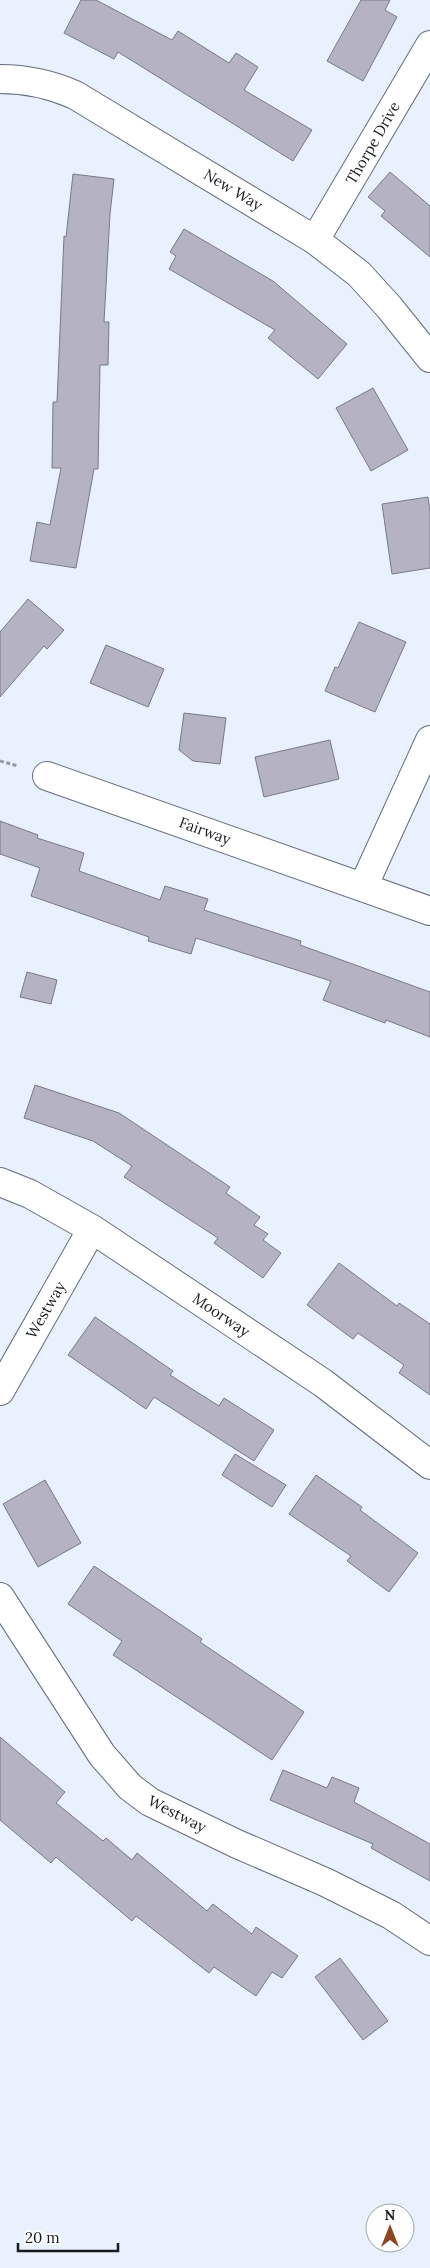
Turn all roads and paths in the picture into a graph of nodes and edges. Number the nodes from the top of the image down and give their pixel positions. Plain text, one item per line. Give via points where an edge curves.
1 (430, 45) edge
2 (0, 79) edge
3 (315, 240) junction
4 (430, 358) edge
5 (430, 740) edge
6 (48, 776) dead end
7 (363, 888) junction
8 (430, 911) edge
9 (0, 1182) edge
10 (92, 1229) junction
11 (0, 1390) edge
12 (430, 1465) edge
13 (0, 1597) edge
14 (430, 1942) edge

1 - 3 street, Thorpe Drive
2 - 3 street, New Way via 36,82 75,95
3 - 4 street, New Way via 358,274
5 - 7 street
6 - 7 street, Fairway
7 - 8 street, Fairway
9 - 10 street, Moorway via 30,1194
10 - 11 street, Westway
10 - 12 street, Moorway via 323,1383
13 - 14 street, Westway via 102,1755 130,1787 150,1802 391,1915

